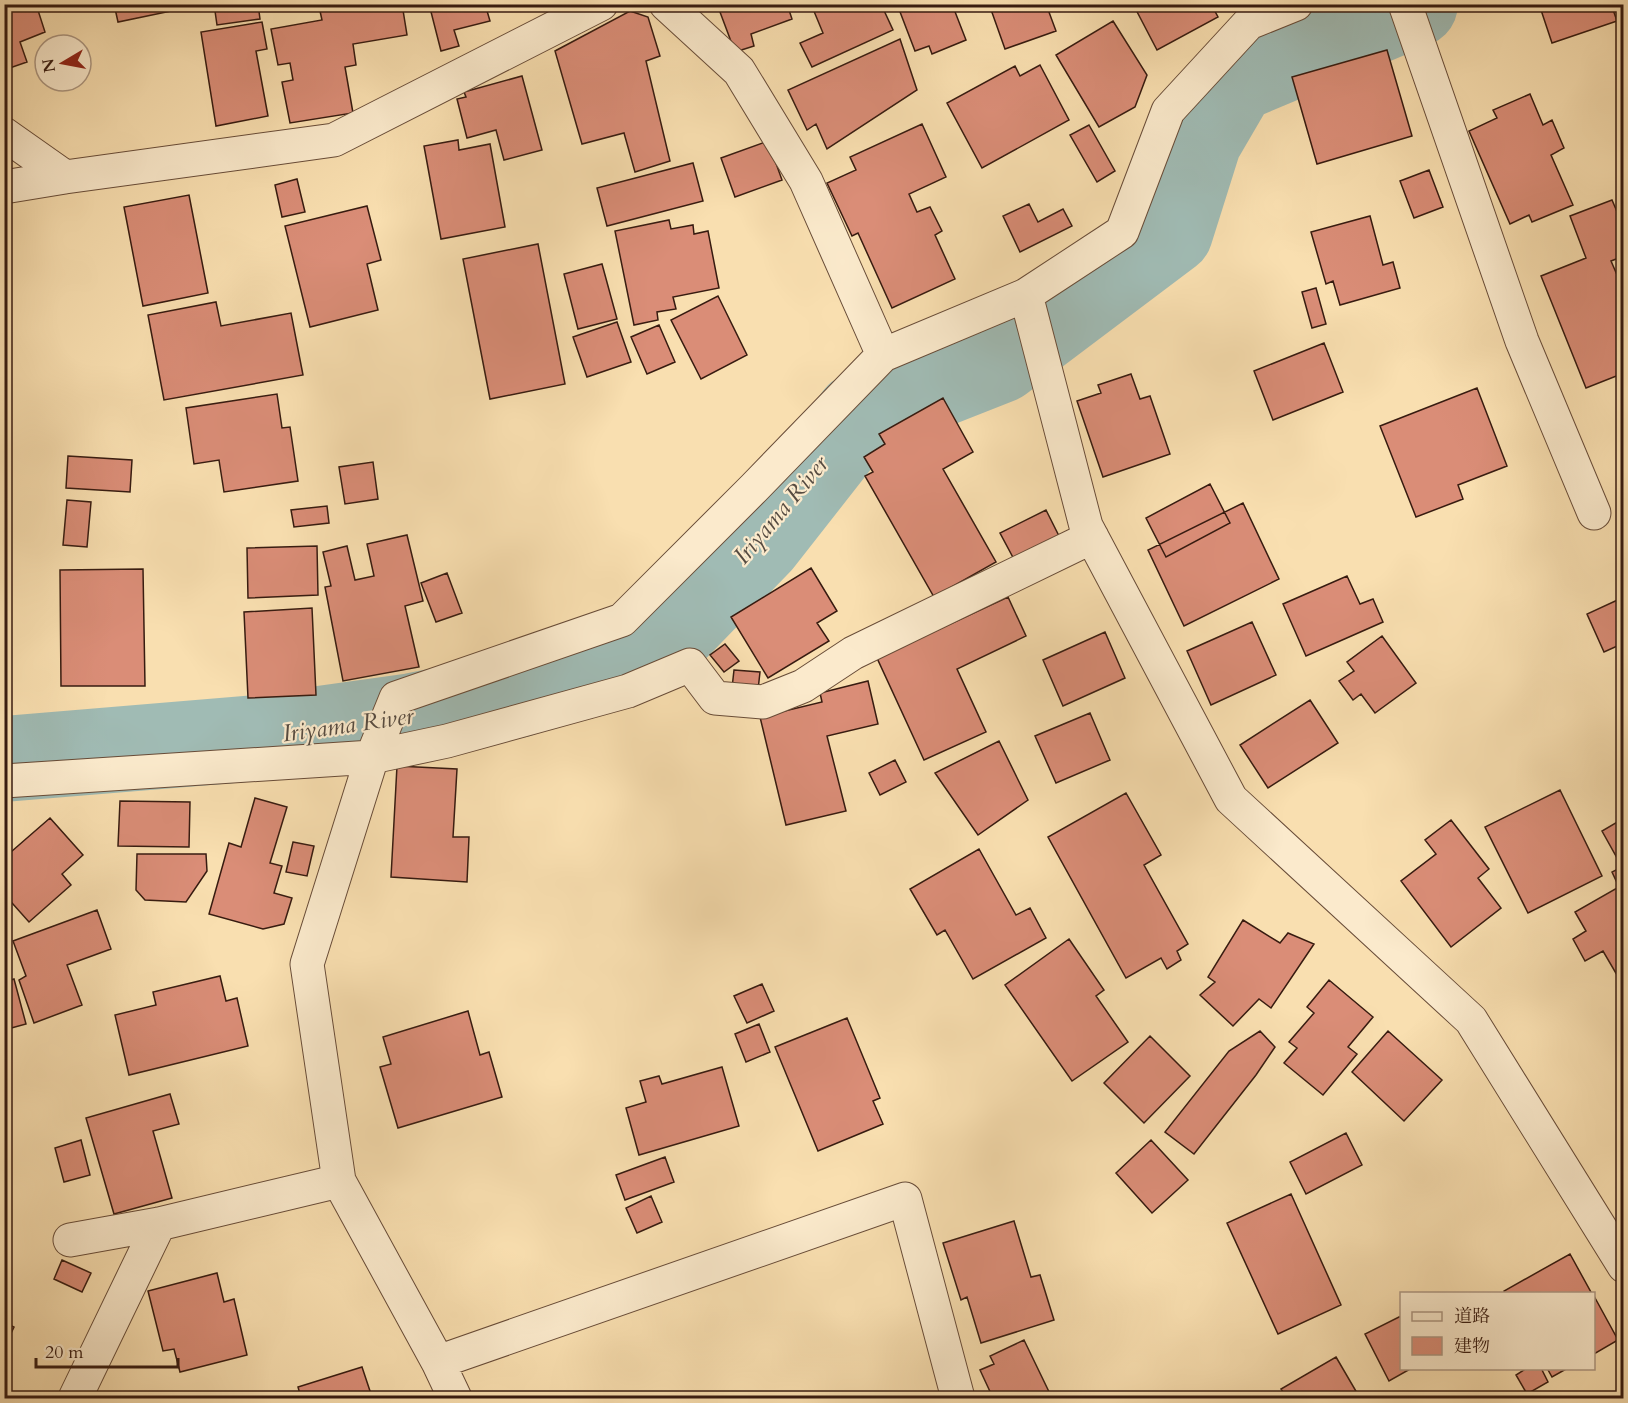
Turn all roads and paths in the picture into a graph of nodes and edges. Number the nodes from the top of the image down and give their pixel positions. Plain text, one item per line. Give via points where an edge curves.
1 (602, 4) edge
2 (666, 4) edge
3 (1296, 4) edge
4 (1409, 16) edge
5 (4, 134) edge
6 (64, 177) junction
7 (4, 187) edge
8 (1027, 299) junction
9 (883, 355) junction
10 (1594, 513) dead end
11 (1092, 537) junction
12 (372, 757) junction
13 (4, 781) edge
14 (339, 1181) junction
15 (159, 1224) junction
16 (70, 1240) dead end
17 (1623, 1266) edge
18 (438, 1362) junction
19 (75, 1398) edge
20 (455, 1398) edge
21 (958, 1398) edge

1 - 6 street via 334,140
2 - 9 street via 739,71 806,181
3 - 8 street via 1249,23 1168,111 1122,232
4 - 10 street via 1522,341
5 - 6 street
6 - 7 street
8 - 9 street
8 - 11 street
9 - 12 street via 622,620 396,698
11 - 12 street via 852,653 803,686 763,702 715,698 690,665 628,691 447,741
11 - 17 street via 1231,799 1471,1020
12 - 13 street
12 - 14 street via 307,964
14 - 15 street
14 - 18 street
15 - 16 street
15 - 19 street
18 - 20 street
18 - 21 street via 905,1199

